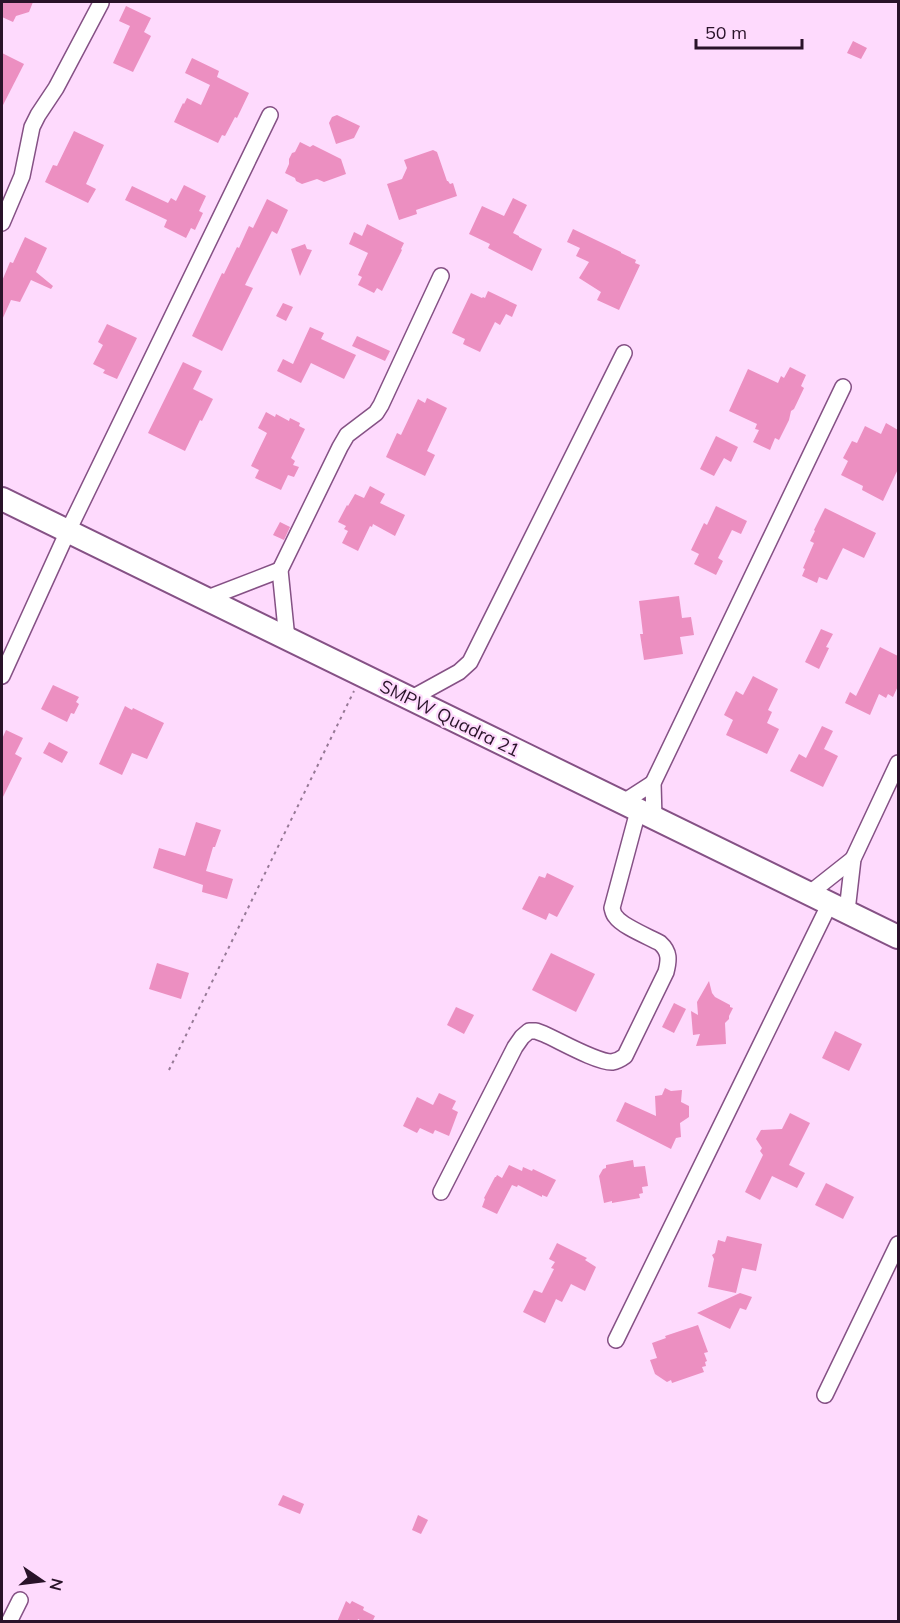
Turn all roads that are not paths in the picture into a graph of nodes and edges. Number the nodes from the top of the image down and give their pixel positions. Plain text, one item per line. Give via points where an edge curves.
1 (101, 3) dead end
2 (270, 115) dead end
3 (2, 223) edge
4 (441, 276) dead end
5 (624, 353) dead end
6 (843, 387) dead end
7 (2, 499) edge
8 (68, 531) junction
9 (280, 570) junction
10 (205, 598) junction
11 (287, 639) junction
12 (2, 676) edge
13 (410, 699) junction
14 (898, 763) edge
15 (653, 783) junction
16 (638, 811) junction
17 (853, 859) junction
18 (829, 903) junction
19 (898, 937) edge
20 (441, 1192) dead end
21 (898, 1244) edge
22 (616, 1340) dead end
23 (825, 1395) dead end
24 (20, 1600) dead end
25 (9, 1622) edge

1 - 3 street via 32,127 22,176
2 - 8 street
4 - 9 street via 381,405 339,447
5 - 13 street via 470,662
6 - 15 street
7 - 8 street, SMPW Quadra 21
8 - 10 street, SMPW Quadra 21
8 - 12 street
9 - 10 street
9 - 11 street
10 - 11 street, SMPW Quadra 21
11 - 13 street, SMPW Quadra 21
13 - 16 street, SMPW Quadra 21
14 - 17 street
15 - 16 street
15 - 16 street
16 - 18 street, SMPW Quadra 21
16 - 20 street via 612,908 621,922 665,947 669,960 625,1056 608,1062 529,1031 515,1047
17 - 18 street
17 - 18 street
18 - 19 street, SMPW Quadra 21
18 - 22 street
21 - 23 street
24 - 25 street

